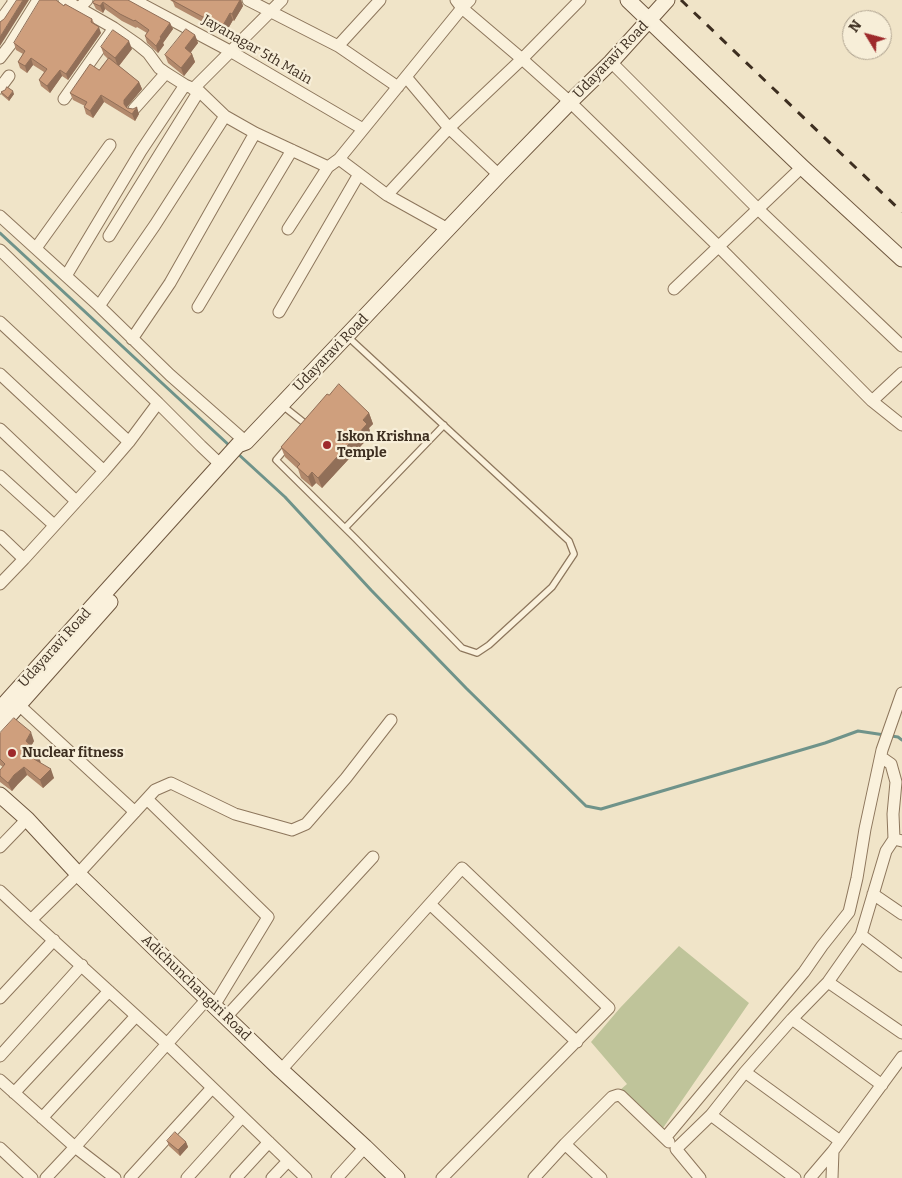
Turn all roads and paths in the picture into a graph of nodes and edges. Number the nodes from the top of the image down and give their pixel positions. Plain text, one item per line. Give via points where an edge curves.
1 (13, 0) edge
2 (38, 0) edge
3 (64, 0) edge
4 (134, 0) edge
5 (248, 0) edge
6 (282, 0) edge
7 (380, 0) edge
8 (580, 0) edge
9 (628, 0) edge
10 (667, 0) edge
11 (463, 3) edge
12 (83, 4) edge
13 (270, 11) junction
14 (650, 20) junction
15 (0, 21) edge
16 (114, 28) junction
17 (338, 46) junction
18 (230, 51) junction
19 (0, 58) edge
20 (522, 59) junction
21 (611, 62) junction
22 (166, 73) junction
23 (10, 76) dead end
24 (406, 77) junction
25 (398, 87) junction
26 (0, 88) edge
27 (192, 89) junction
28 (64, 99) dead end
29 (570, 102) junction
30 (134, 109) edge
31 (225, 116) junction
32 (449, 128) junction
33 (363, 129) junction
34 (255, 133) junction
35 (110, 145) dead end
36 (292, 150) junction
37 (339, 159) junction
38 (328, 167) junction
39 (802, 167) junction
40 (359, 174) junction
41 (499, 175) junction
42 (388, 195) junction
43 (758, 209) junction
44 (0, 216) edge
45 (448, 229) junction
46 (288, 230) dead end
47 (109, 236) dead end
48 (719, 247) junction
49 (36, 248) junction
50 (0, 250) edge
51 (902, 259) edge
52 (66, 276) junction
53 (674, 289) dead end
54 (99, 306) junction
55 (198, 307) dead end
56 (279, 312) dead end
57 (0, 322) edge
58 (347, 336) junction
59 (132, 339) junction
60 (902, 346) edge
61 (902, 373) edge
62 (0, 374) edge
63 (872, 401) junction
64 (158, 403) junction
65 (281, 405) junction
66 (444, 425) junction
67 (902, 425) edge
68 (0, 429) edge
69 (301, 432) edge
70 (294, 439) edge
71 (129, 442) junction
72 (243, 446) junction
73 (224, 465) junction
74 (104, 471) junction
75 (0, 476) edge
76 (76, 501) junction
77 (54, 526) junction
78 (345, 528) junction
79 (0, 536) edge
80 (24, 559) junction
81 (0, 584) edge
82 (902, 693) edge
83 (19, 705) junction
84 (0, 709) edge
85 (391, 720) dead end
86 (0, 726) edge
87 (881, 754) junction
88 (0, 795) edge
89 (147, 800) junction
90 (136, 812) junction
91 (27, 819) junction
92 (898, 840) edge
93 (0, 847) edge
94 (373, 857) dead end
95 (78, 874) junction
96 (0, 891) edge
97 (873, 894) junction
98 (430, 904) junction
99 (902, 914) edge
100 (32, 920) junction
101 (861, 935) junction
102 (54, 940) junction
103 (82, 966) junction
104 (902, 966) edge
105 (828, 982) junction
106 (109, 991) junction
107 (0, 998) edge
108 (210, 1002) junction
109 (136, 1016) junction
110 (226, 1017) junction
111 (792, 1019) junction
112 (902, 1033) edge
113 (576, 1042) junction
114 (167, 1044) junction
115 (0, 1056) edge
116 (902, 1057) edge
117 (281, 1070) junction
118 (745, 1072) junction
119 (0, 1080) edge
120 (882, 1085) junction
121 (212, 1088) junction
122 (14, 1093) junction
123 (711, 1114) junction
124 (242, 1117) junction
125 (42, 1118) junction
126 (665, 1138) junction
127 (269, 1142) junction
128 (564, 1144) junction
129 (837, 1146) junction
130 (76, 1147) junction
131 (365, 1147) junction
132 (1, 1150) edge
133 (676, 1150) junction
134 (288, 1161) junction
135 (32, 1178) edge
136 (46, 1178) edge
137 (115, 1178) edge
138 (130, 1178) edge
139 (187, 1178) edge
140 (236, 1178) edge
141 (272, 1178) edge
142 (306, 1178) edge
143 (337, 1178) edge
144 (396, 1178) edge
145 (442, 1178) edge
146 (534, 1178) edge
147 (601, 1178) edge
148 (700, 1178) edge
149 (795, 1178) edge
150 (810, 1178) edge
151 (832, 1178) edge

1 - 15 street
2 - 19 street
3 - 12 street
4 - 18 street, Jayanagar 5th Main
5 - 13 street
6 - 13 street
7 - 17 street
8 - 20 street
9 - 14 street
10 - 14 street, Udayaravi Road
11 - 20 street
11 - 24 street
12 - 16 street
13 - 17 street
13 - 18 street
14 - 21 street, Udayaravi Road
14 - 39 street
16 - 22 street via 148,53
16 - 28 street
17 - 25 street
18 - 27 street
18 - 33 street, Jayanagar 5th Main
20 - 29 street
20 - 32 street
21 - 29 street, Udayaravi Road
21 - 43 street
22 - 27 street
22 - 30 street
23 - 26 street
24 - 25 street
24 - 32 street
25 - 33 street
27 - 31 street
27 - 47 street
27 - 52 street via 141,151
29 - 41 street, Udayaravi Road
29 - 48 street
31 - 34 street
31 - 54 street
32 - 41 street
32 - 42 street
33 - 37 street
34 - 36 street
34 - 59 street via 170,284
35 - 49 street
36 - 38 street
36 - 55 street
37 - 38 street
37 - 40 street
38 - 46 street
39 - 43 street
39 - 51 street
40 - 42 street
40 - 56 street
41 - 45 street, Udayaravi Road
42 - 45 street
43 - 48 street
43 - 60 street
44 - 49 street
45 - 58 street, Udayaravi Road
48 - 53 street
48 - 63 street
49 - 52 street
50 - 64 street
52 - 54 street
54 - 59 street
57 - 71 street
58 - 65 street, Udayaravi Road
58 - 66 lane
59 - 72 street
61 - 63 street
62 - 74 street
63 - 67 street
64 - 71 street
64 - 73 street
65 - 69 lane via 307,425
65 - 72 street, Udayaravi Road
66 - 78 lane
66 - 78 lane via 568,541 574,554 552,587 477,653 462,648
68 - 76 street
70 - 78 lane via 276,460
71 - 74 street
72 - 73 street, Udayaravi Road
73 - 83 street
73 - 84 street, Udayaravi Road
74 - 76 street
75 - 77 street
76 - 77 street
77 - 80 street
79 - 80 street
80 - 81 street
82 - 87 street
83 - 86 street
83 - 90 street
85 - 89 street via 306,824 292,830 235,814 170,783 155,790
87 - 92 street via 891,764 896,782 894,814
87 - 126 street via 849,912 804,972
88 - 91 street, Adichunchangiri Road
89 - 90 street
89 - 108 street via 268,917
90 - 95 street
91 - 93 street
91 - 95 street, Adichunchangiri Road
92 - 97 street via 886,851
94 - 110 street
95 - 100 street
95 - 108 street, Adichunchangiri Road
96 - 100 street
97 - 99 street
97 - 101 street
98 - 113 street
98 - 113 street via 462,868 609,1008
98 - 117 street
100 - 102 street
101 - 104 street
101 - 105 street
102 - 103 street
102 - 107 street
103 - 106 street
103 - 115 street
105 - 111 street
105 - 112 street
106 - 109 street
106 - 122 street
108 - 110 street, Adichunchangiri Road
108 - 114 street
109 - 114 street
109 - 125 street
110 - 117 street, Adichunchangiri Road
111 - 118 street
111 - 120 street
113 - 145 street
114 - 121 street
114 - 130 street
116 - 120 street
117 - 131 street, Adichunchangiri Road
118 - 123 street
118 - 129 street
119 - 122 street
120 - 129 street
121 - 124 street
121 - 138 street
122 - 125 street
123 - 133 street
123 - 149 street
124 - 127 street
124 - 139 street
125 - 130 street
126 - 128 street via 618,1095 612,1096
126 - 133 street
127 - 134 street
127 - 140 street
128 - 146 street
128 - 147 street
129 - 150 street
129 - 151 street
130 - 136 street
130 - 137 street
131 - 143 street
131 - 144 street, Adichunchangiri Road
132 - 135 street
133 - 148 street
134 - 141 street
134 - 142 street

